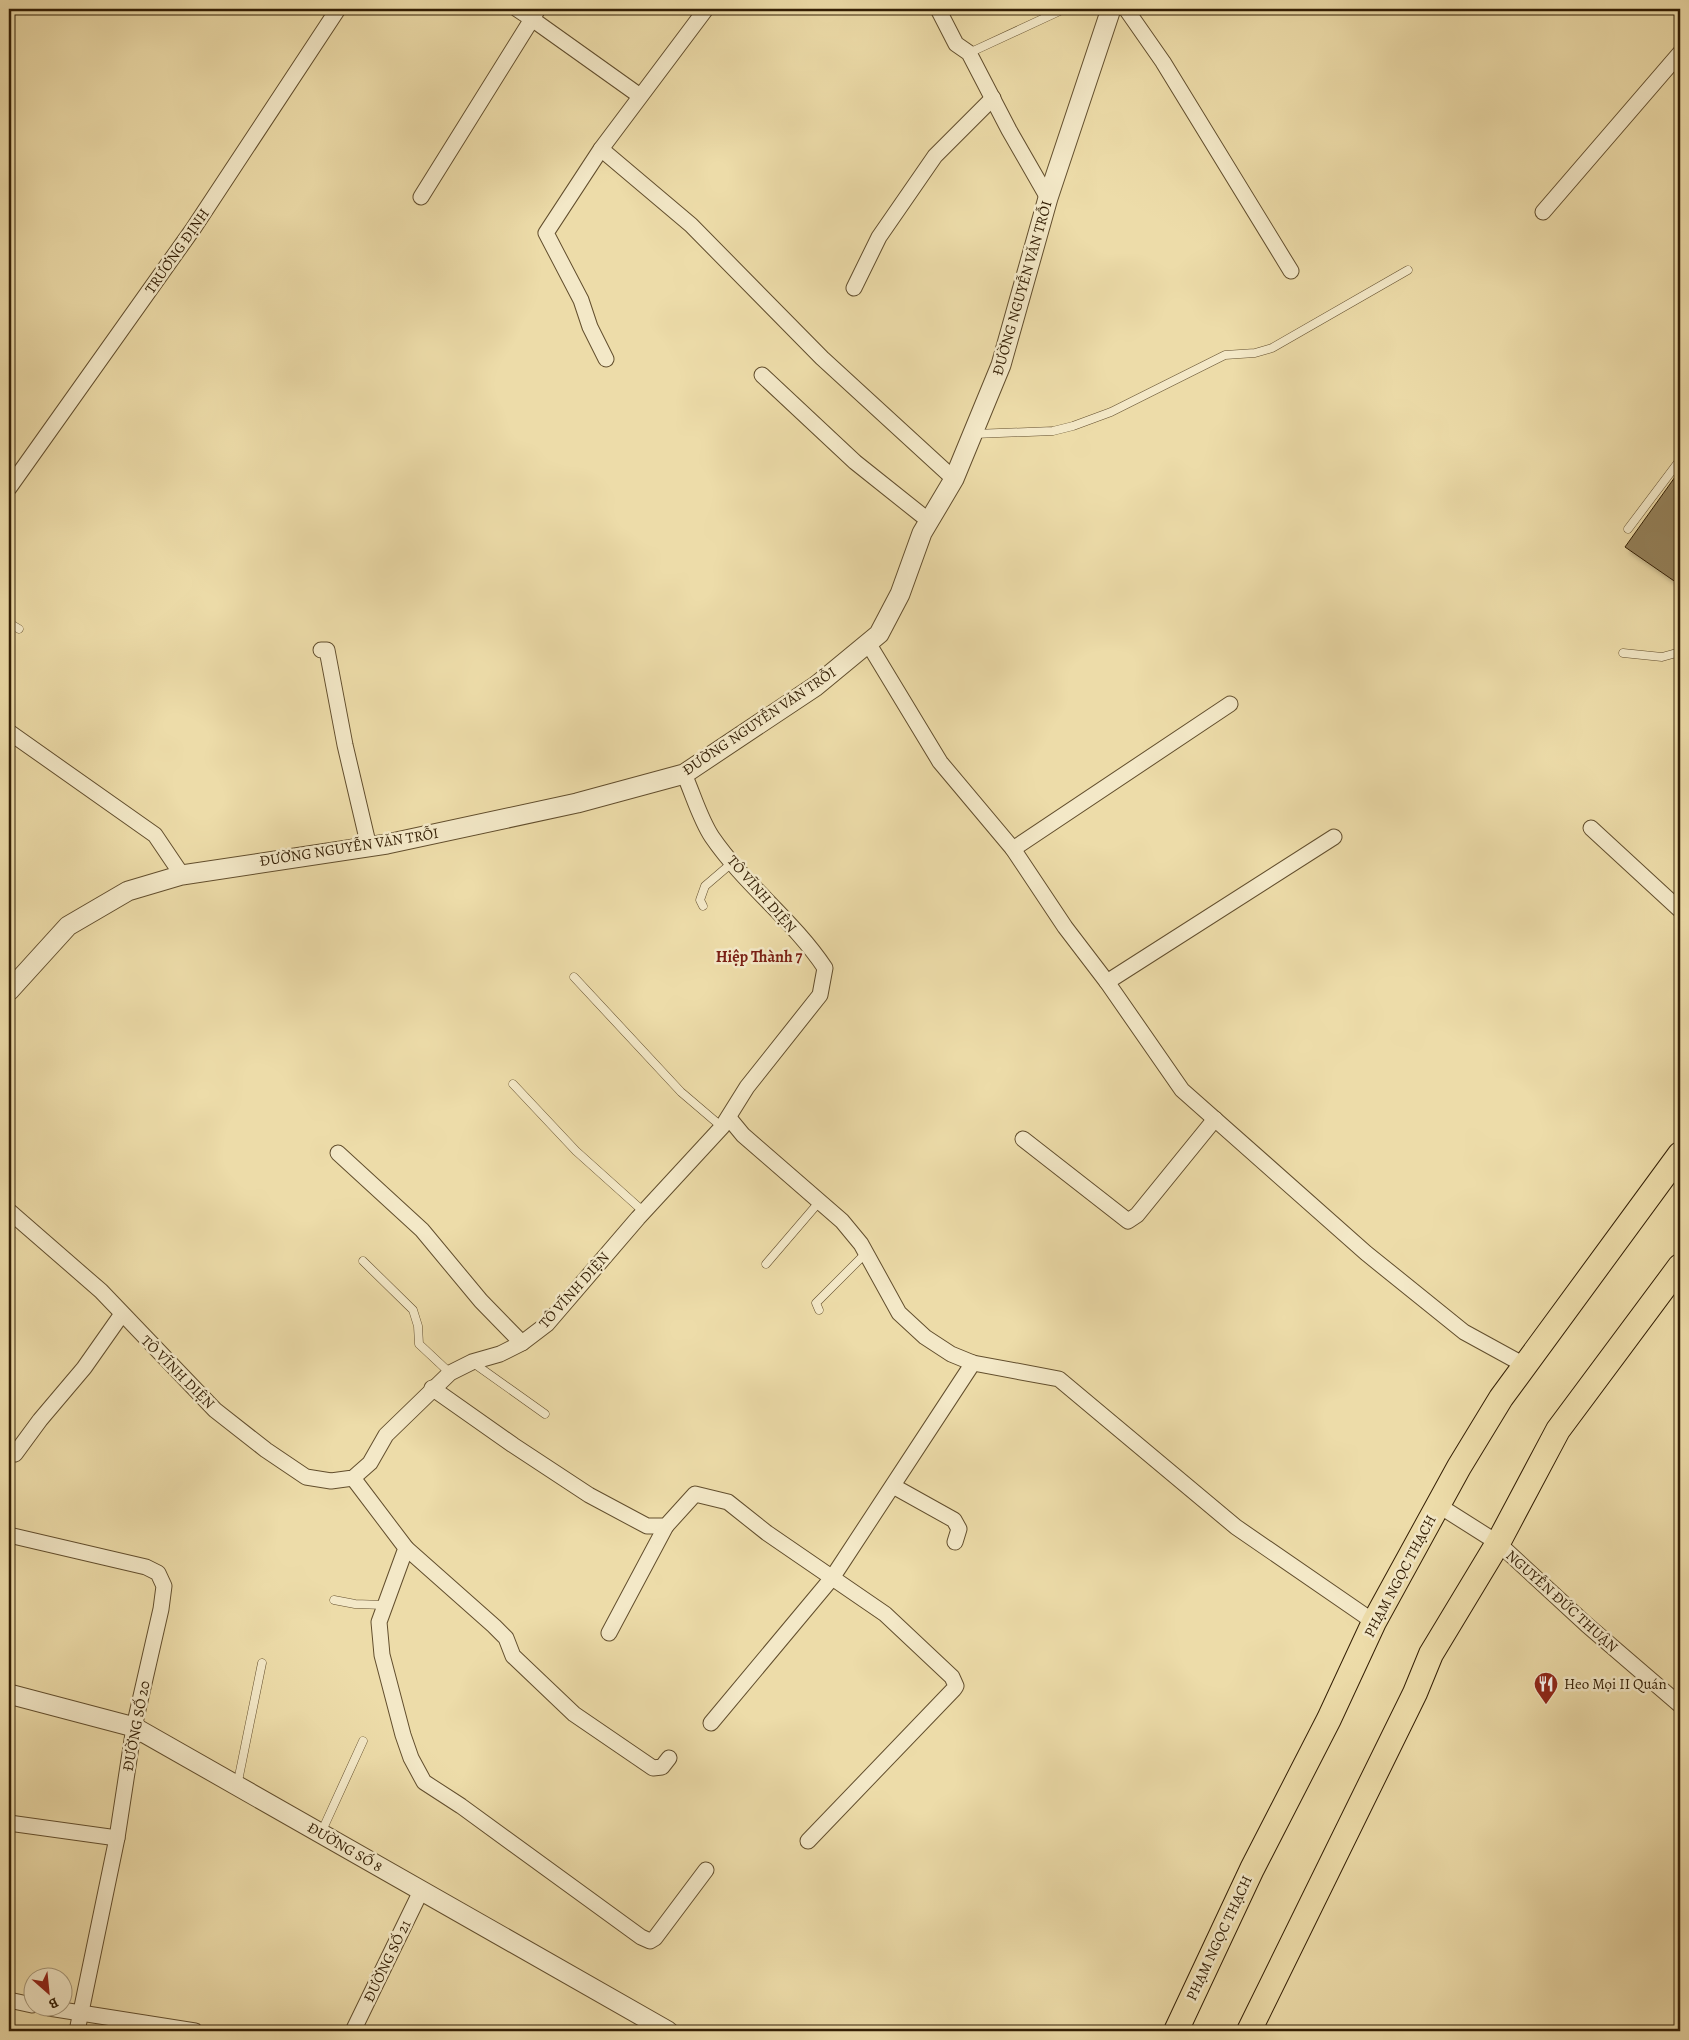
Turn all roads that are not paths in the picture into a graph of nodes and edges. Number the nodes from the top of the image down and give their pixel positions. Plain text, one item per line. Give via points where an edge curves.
1 (336, 9) edge
2 (517, 9) edge
3 (706, 9) edge
4 (938, 9) edge
5 (1064, 9) edge
6 (1111, 9) edge
7 (1126, 9) edge
8 (535, 14) edge
9 (969, 54) junction
10 (1680, 54) edge
11 (640, 96) junction
12 (993, 98) junction
13 (601, 149) junction
14 (421, 197) dead end
15 (1048, 198) junction
16 (1543, 212) dead end
17 (1408, 270) dead end
18 (1291, 271) dead end
19 (854, 288) dead end
20 (606, 359) dead end
21 (762, 375) dead end
22 (972, 434) junction
23 (1680, 460) edge
24 (954, 478) junction
25 (9, 488) edge
26 (929, 521) junction
27 (1628, 529) dead end
28 (9, 623) edge
29 (19, 629) dead end
30 (868, 643) junction
31 (321, 650) dead end
32 (1680, 652) edge
33 (1623, 654) dead end
34 (1230, 704) dead end
35 (9, 732) edge
36 (684, 774) junction
37 (1591, 828) dead end
38 (1334, 837) dead end
39 (369, 847) junction
40 (1013, 849) junction
41 (733, 862) junction
42 (182, 875) junction
43 (703, 906) dead end
44 (1680, 910) edge
45 (574, 977) dead end
46 (1107, 982) junction
47 (9, 989) edge
48 (513, 1084) dead end
49 (1215, 1119) junction
50 (725, 1122) junction
51 (1023, 1139) dead end
52 (338, 1153) dead end
53 (1680, 1154) edge
54 (820, 1201) junction
55 (9, 1211) edge
56 (644, 1212) junction
57 (866, 1253) junction
58 (363, 1261) dead end
59 (766, 1264) dead end
60 (1680, 1266) edge
61 (820, 1310) dead end
62 (122, 1314) junction
63 (522, 1343) junction
64 (472, 1362) junction
65 (973, 1363) junction
66 (1526, 1366) junction
67 (450, 1373) junction
68 (432, 1388) junction
69 (545, 1414) dead end
70 (15, 1454) dead end
71 (353, 1478) junction
72 (894, 1486) junction
73 (1438, 1505) junction
74 (666, 1526) junction
75 (9, 1536) edge
76 (955, 1542) dead end
77 (1498, 1543) junction
78 (406, 1548) junction
79 (832, 1578) junction
80 (334, 1600) dead end
81 (384, 1605) junction
82 (1374, 1622) junction
83 (609, 1633) dead end
84 (262, 1663) dead end
85 (9, 1694) edge
86 (1680, 1705) edge
87 (710, 1723) dead end
88 (134, 1726) junction
89 (362, 1741) dead end
90 (669, 1758) dead end
91 (237, 1786) junction
92 (9, 1823) edge
93 (320, 1833) junction
94 (117, 1838) junction
95 (808, 1840) dead end
96 (706, 1870) dead end
97 (421, 1891) junction
98 (9, 2000) edge
99 (22, 2003) edge
100 (72, 2011) edge
101 (82, 2013) junction
102 (77, 2031) edge
103 (195, 2031) edge
104 (353, 2031) edge
105 (668, 2031) edge
106 (1176, 2031) edge
107 (1249, 2031) edge

1 - 25 street, TRƯƠNG ĐỊNH via 193,229
2 - 8 street
3 - 11 street
4 - 9 street via 956,44
5 - 9 lane
6 - 15 street, ĐƯỜNG NGUYỄN VĂN TRỖI
7 - 18 street via 1163,62
8 - 11 street
8 - 14 street
9 - 12 street
10 - 16 street
11 - 13 street
12 - 15 street
12 - 19 street via 930,162 879,237
13 - 20 street via 546,233 578,294
13 - 24 street via 691,225 822,358
15 - 22 street, ĐƯỜNG NGUYỄN VĂN TRỖI via 1001,365
17 - 22 lane via 1272,348 1224,355 1091,420 1053,431
21 - 26 street via 854,462
22 - 24 street, ĐƯỜNG NGUYỄN VĂN TRỖI
23 - 27 lane
24 - 26 street, ĐƯỜNG NGUYỄN VĂN TRỖI
26 - 30 street, ĐƯỜNG NGUYỄN VĂN TRỖI via 900,594 879,634
28 - 29 lane
30 - 36 street, ĐƯỜNG NGUYỄN VĂN TRỖI via 816,686
30 - 40 street via 940,762
31 - 39 street via 327,650
32 - 33 lane via 1662,657
34 - 40 street
35 - 42 street via 155,834
36 - 39 street, ĐƯỜNG NGUYỄN VĂN TRỖI via 577,802
36 - 41 street, TÔ VĨNH DIỆN via 712,836
37 - 44 street
38 - 46 street
39 - 42 street, ĐƯỜNG NGUYỄN VĂN TRỖI
40 - 46 street via 1065,927
41 - 43 lane via 705,886 700,900
41 - 50 street, TÔ VĨNH DIỆN via 825,968 820,996 747,1087
42 - 47 street, ĐƯỜNG NGUYỄN VĂN TRỖI via 128,891 68,926
45 - 50 lane via 681,1092
46 - 49 street via 1182,1090
48 - 56 lane via 576,1152
49 - 51 street via 1131,1221
49 - 66 street via 1366,1253 1457,1326 1482,1344
50 - 54 street
50 - 56 street, TÔ VĨNH DIỆN
52 - 63 street via 422,1230 481,1301
53 - 66 main road, PHẠM NGỌC THẠCH
54 - 57 street via 842,1221
54 - 59 lane
55 - 62 street, TÔ VĨNH DIỆN via 102,1291
56 - 63 street, TÔ VĨNH DIỆN via 547,1324
57 - 61 lane via 816,1303
57 - 65 street via 899,1313 925,1337
58 - 67 lane via 413,1310 419,1344
60 - 77 main road via 1558,1430
62 - 70 street via 84,1368
62 - 71 street, TÔ VĨNH DIỆN via 215,1410 266,1450 306,1477 331,1482
63 - 64 street, TÔ VĨNH DIỆN
64 - 67 street, TÔ VĨNH DIỆN
64 - 69 lane
65 - 72 street
65 - 82 street via 1059,1380 1236,1527
66 - 73 main road, PHẠM NGỌC THẠCH via 1502,1398
67 - 68 street, TÔ VĨNH DIỆN
68 - 71 street, TÔ VĨNH DIỆN via 386,1435 370,1463
68 - 74 street via 589,1495 647,1526
71 - 78 street
72 - 76 street via 954,1520 959,1529
72 - 79 street
73 - 77 street, NGUYỄN ĐỨC THUẬN
73 - 82 main road, PHẠM NGỌC THẠCH
74 - 79 street via 695,1494 728,1502
74 - 83 street
75 - 88 street, ĐƯỜNG SỐ 20 via 146,1567 158,1573 164,1586 162,1609
77 - 86 street, NGUYỄN ĐỨC THUẬN
77 - 107 main road via 1431,1654 1415,1693
78 - 81 street
78 - 90 street via 494,1626 506,1638 514,1656 574,1714 653,1768 662,1767
79 - 87 street
79 - 95 street via 885,1614 952,1677 956,1686
80 - 81 lane
81 - 96 street via 379,1622 382,1655 411,1758 424,1782 650,1941
82 - 106 main road, PHẠM NGỌC THẠCH
84 - 91 lane
85 - 88 street, ĐƯỜNG SỐ 8
88 - 91 street, ĐƯỜNG SỐ 8
88 - 94 street, ĐƯỜNG SỐ 20
89 - 93 lane
91 - 93 street, ĐƯỜNG SỐ 8
92 - 94 street
93 - 97 street, ĐƯỜNG SỐ 8
94 - 101 street, ĐƯỜNG SỐ 20
97 - 104 street, ĐƯỜNG SỐ 21
97 - 105 street, ĐƯỜNG SỐ 8
98 - 99 street
100 - 101 street
101 - 102 street, ĐƯỜNG SỐ 20
101 - 103 street

